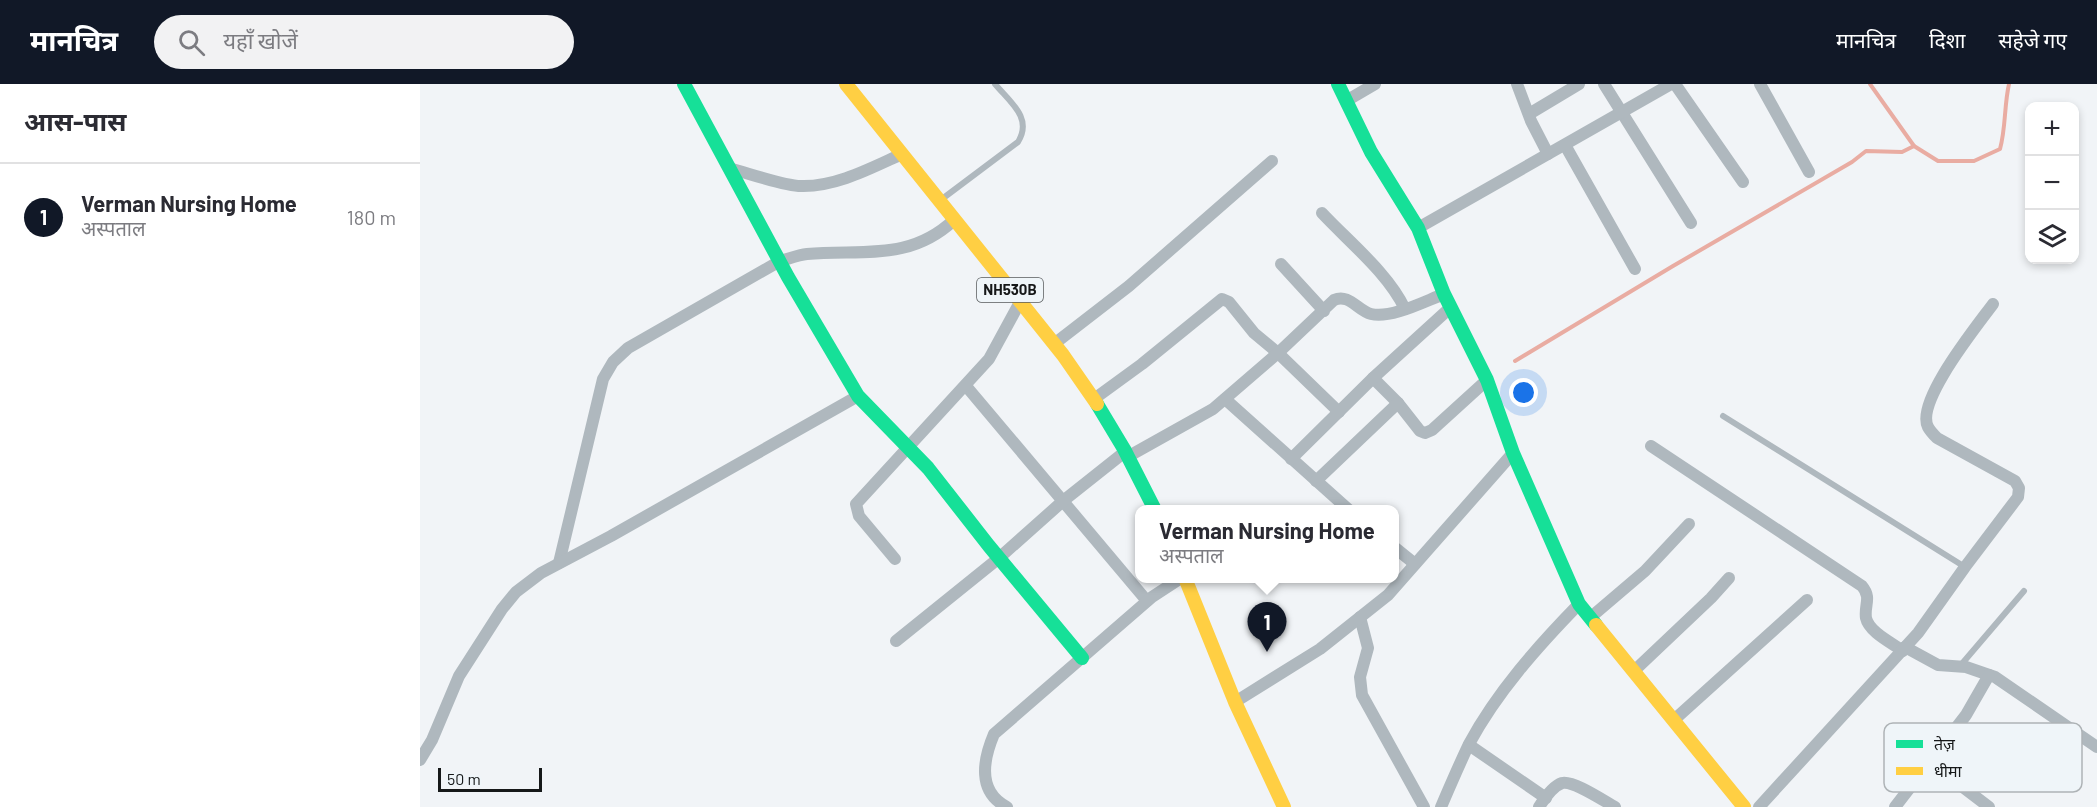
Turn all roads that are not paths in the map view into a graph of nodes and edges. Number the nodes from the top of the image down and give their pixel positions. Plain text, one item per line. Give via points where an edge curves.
1 (684, 84) edge
2 (846, 84) edge
3 (995, 84) edge
4 (1338, 84) edge
5 (1375, 84) edge
6 (1517, 84) edge
7 (1579, 84) edge
8 (1604, 84) edge
9 (1673, 84) edge
10 (1760, 84) edge
11 (1346, 101) junction
12 (1622, 112) junction
13 (1529, 114) junction
14 (1565, 145) junction
15 (902, 154) junction
16 (1548, 154) junction
17 (1272, 161) dead end
18 (729, 168) junction
19 (1809, 172) dead end
20 (1743, 182) dead end
21 (939, 201) junction
22 (1322, 213) dead end
23 (954, 220) junction
24 (1691, 223) dead end
25 (1418, 228) junction
26 (780, 261) junction
27 (1281, 264) dead end
28 (1635, 269) dead end
29 (1444, 294) junction
30 (1020, 302) junction
31 (1993, 304) dead end
32 (1451, 307) junction
33 (1404, 309) junction
34 (1324, 311) junction
35 (1054, 344) junction
36 (1278, 353) junction
37 (1373, 378) junction
38 (1487, 381) junction
39 (966, 386) junction
40 (858, 396) junction
41 (1094, 399) junction
42 (1225, 399) junction
43 (1398, 403) junction
44 (1339, 412) junction
45 (1723, 416) dead end
46 (1651, 446) dead end
47 (908, 447) junction
48 (1512, 453) junction
49 (1127, 454) junction
50 (1291, 459) junction
51 (1316, 481) junction
52 (1063, 501) junction
53 (1152, 505) edge
54 (1343, 505) edge
55 (1689, 524) dead end
56 (1399, 550) edge
57 (999, 558) junction
58 (895, 559) dead end
59 (559, 563) junction
60 (1415, 564) junction
61 (1965, 567) junction
62 (1729, 578) dead end
63 (1399, 582) edge
64 (1173, 583) edge
65 (1185, 583) edge
66 (1398, 583) edge
67 (2024, 591) dead end
68 (1807, 600) dead end
69 (1147, 602) junction
70 (1579, 604) junction
71 (1360, 617) junction
72 (1591, 617) junction
73 (896, 641) dead end
74 (1904, 649) junction
75 (1082, 658) junction
76 (1960, 666) junction
77 (1635, 670) junction
78 (1989, 675) junction
79 (1235, 702) junction
80 (1675, 719) junction
81 (1960, 723) edge
82 (2062, 723) edge
83 (2082, 737) edge
84 (1469, 745) junction
85 (2097, 747) edge
86 (420, 760) edge
87 (1907, 792) edge
88 (1969, 792) edge
89 (1542, 802) edge
90 (1007, 807) edge
91 (1284, 807) edge
92 (1424, 807) edge
93 (1441, 807) edge
94 (1615, 807) edge
95 (1744, 807) edge
96 (1759, 807) edge
97 (1895, 807) edge
98 (1989, 807) edge

1 - 18 main road
2 - 15 main road, NH530B
3 - 21 lane via 1020,114 1024,132 1018,142
4 - 11 main road
5 - 11 street
6 - 13 street
7 - 13 street
8 - 12 street
9 - 12 street
9 - 20 street
10 - 19 street
11 - 25 main road via 1371,152
12 - 14 street
12 - 24 street
13 - 16 street
14 - 16 street
14 - 28 street
15 - 18 street via 865,171 815,185 799,186
15 - 21 main road, NH530B
16 - 25 street
17 - 35 street via 1129,286
18 - 26 main road
21 - 23 main road, NH530B
22 - 33 street via 1387,279
23 - 26 street via 928,240 911,247 805,254
23 - 30 main road, NH530B
25 - 29 main road
26 - 40 main road
26 - 59 street via 628,348 613,362 603,379
27 - 34 street
29 - 32 main road
29 - 33 street
30 - 35 main road, NH530B
30 - 39 street via 989,358
31 - 61 street via 1936,385 1926,416 1928,427 1937,438 2015,481 2019,488 2018,496
32 - 37 street
32 - 38 main road
33 - 34 street via 1386,315 1370,314 1339,298
34 - 36 street
35 - 41 main road, NH530B
36 - 41 street via 1222,299
36 - 42 street
36 - 44 street
37 - 43 street
37 - 44 street
38 - 43 street via 1429,432 1420,431
38 - 48 main road
39 - 47 street
39 - 52 street
40 - 47 main road
40 - 59 street
41 - 49 main road, NH530B
42 - 49 street
42 - 50 street
43 - 51 street
44 - 50 street
45 - 61 lane
46 - 74 street via 1862,586 1868,596 1866,620
47 - 57 main road
47 - 58 street via 856,504 859,516
48 - 60 street
48 - 70 main road
49 - 52 street
49 - 53 main road, NH530B
50 - 51 street
51 - 54 street
52 - 57 street
52 - 69 street
55 - 72 street via 1645,571
56 - 60 street
57 - 73 street
57 - 75 main road
59 - 86 street via 516,592 502,609 459,676
60 - 63 street
61 - 74 street
62 - 77 street
64 - 69 street
65 - 79 main road
66 - 71 street
67 - 76 lane
68 - 80 street
69 - 75 street
70 - 72 main road
70 - 84 street via 1506,689
71 - 79 street via 1320,649
71 - 92 street via 1368,648 1360,677 1362,695
72 - 77 main road
74 - 76 street via 1938,665
74 - 96 street
75 - 90 street via 994,734 984,778 993,797
76 - 78 street
77 - 80 main road
78 - 81 street
78 - 82 street
79 - 91 main road
80 - 95 main road
83 - 85 street
84 - 89 street
84 - 93 street
87 - 97 street
88 - 98 street
89 - 94 street via 1560,784 1568,783

